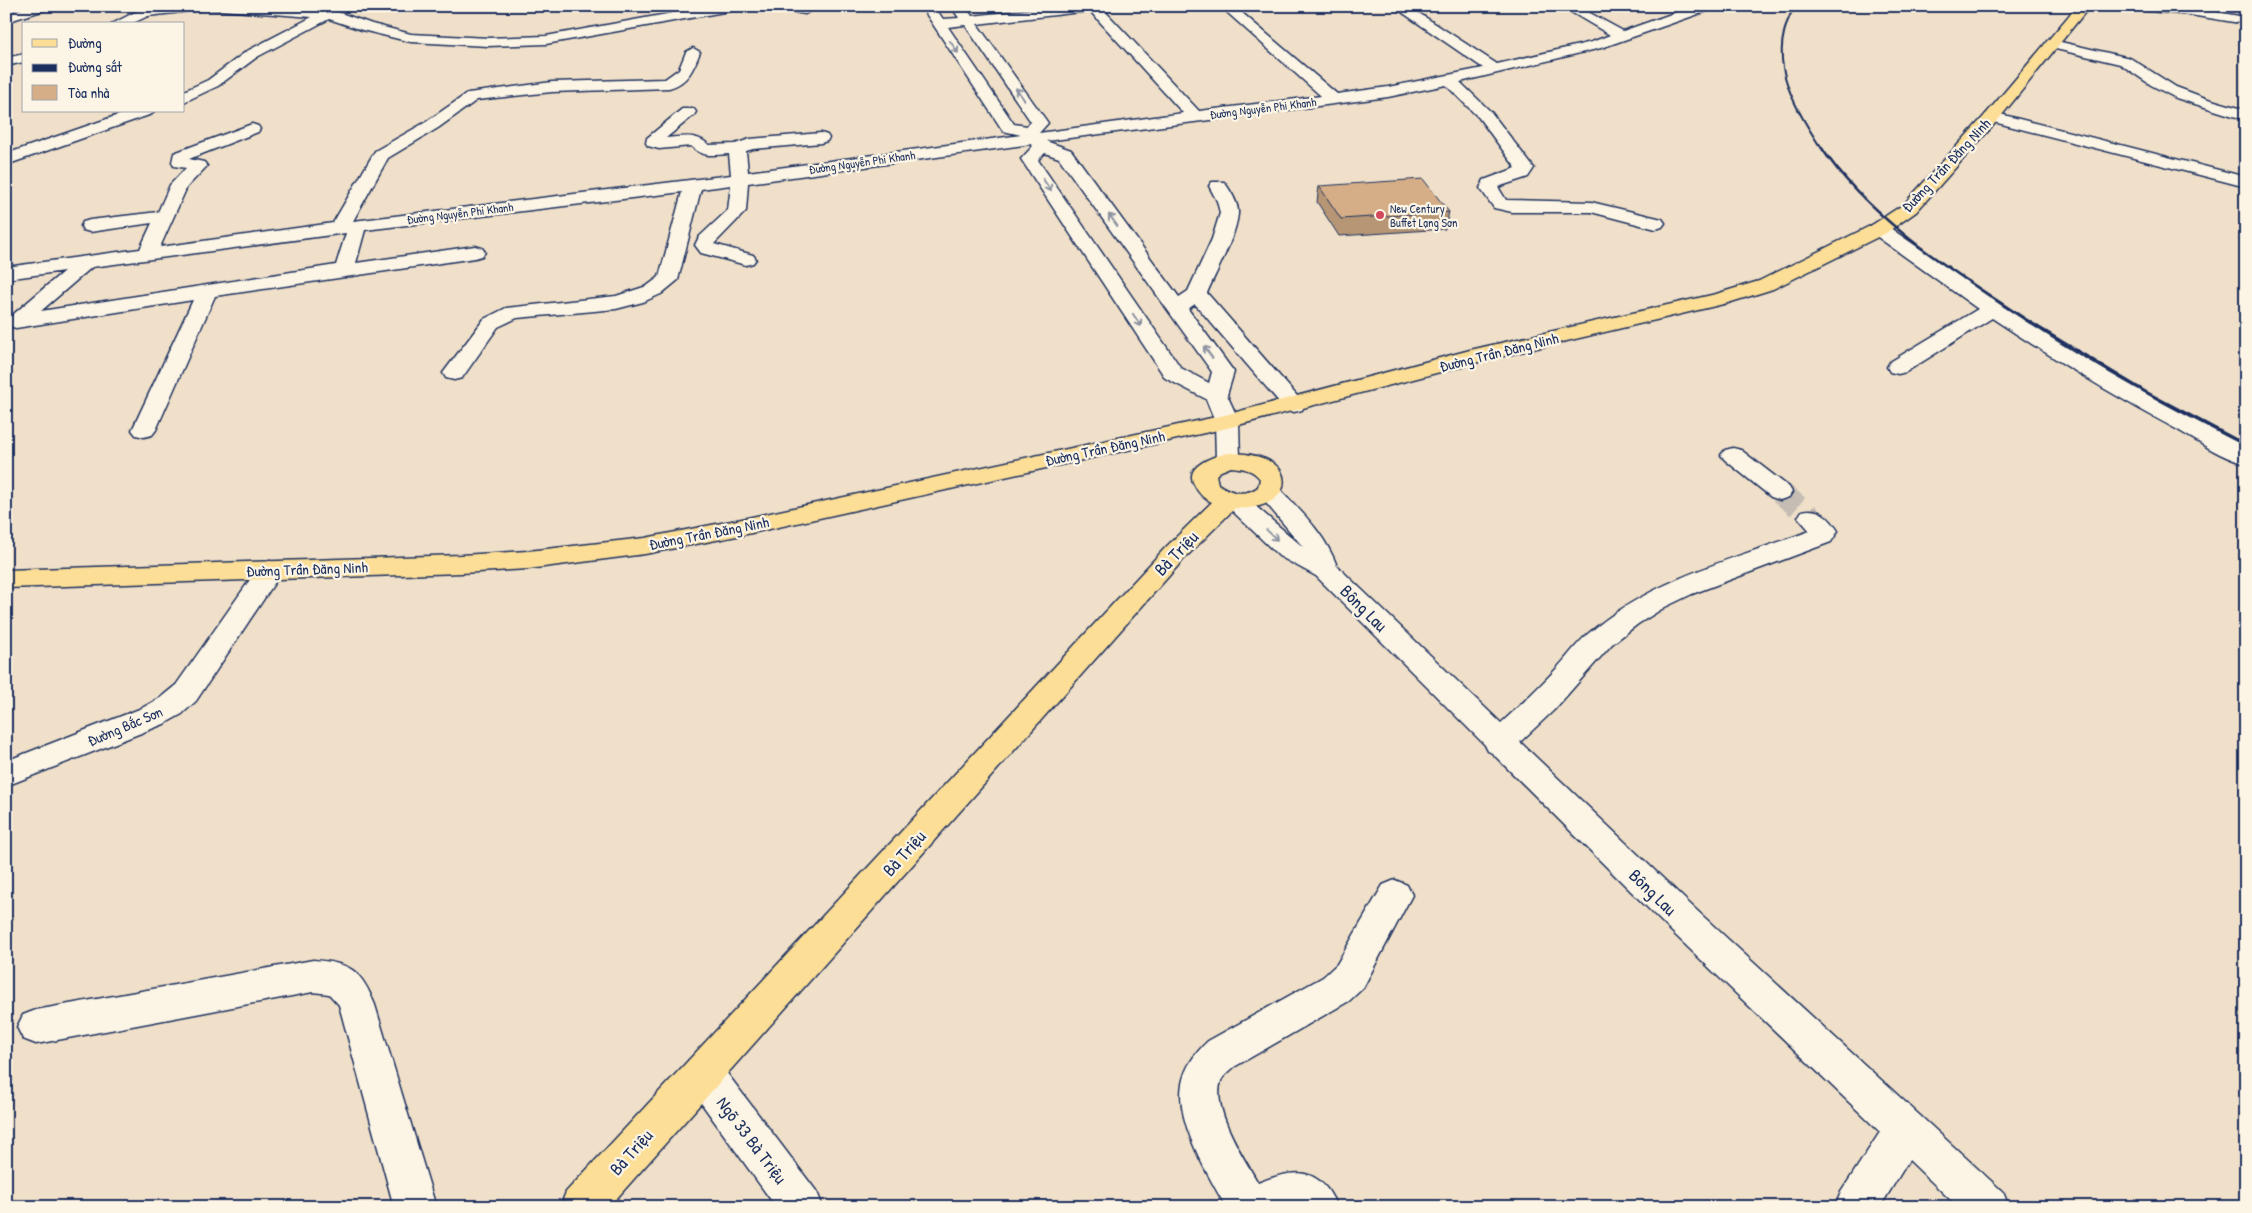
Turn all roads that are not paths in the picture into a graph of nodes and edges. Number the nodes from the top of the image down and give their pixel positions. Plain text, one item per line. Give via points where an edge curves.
1 (43, 6) edge
2 (204, 6) edge
3 (212, 6) edge
4 (350, 6) edge
5 (735, 6) edge
6 (783, 6) edge
7 (927, 6) edge
8 (958, 6) edge
9 (1093, 6) edge
10 (1098, 6) edge
11 (1226, 6) edge
12 (1399, 6) edge
13 (1567, 6) edge
14 (1708, 6) edge
15 (2084, 6) edge
16 (2140, 6) edge
17 (146, 9) edge
18 (283, 9) edge
19 (805, 10) dead end
20 (328, 14) junction
21 (2245, 16) edge
22 (6, 18) edge
23 (969, 21) junction
24 (123, 22) edge
25 (939, 24) junction
26 (589, 31) junction
27 (1623, 37) junction
28 (2052, 44) junction
29 (590, 48) dead end
30 (693, 52) dead end
31 (22, 58) edge
32 (6, 62) edge
33 (1495, 69) junction
34 (1449, 80) junction
35 (602, 85) junction
36 (185, 97) edge
37 (1334, 99) junction
38 (583, 101) dead end
39 (143, 112) edge
40 (688, 112) dead end
41 (2246, 115) edge
42 (1195, 116) junction
43 (1992, 116) junction
44 (252, 129) dead end
45 (821, 138) dead end
46 (1036, 139) junction
47 (737, 149) junction
48 (6, 160) edge
49 (740, 178) junction
50 (2246, 182) edge
51 (693, 184) junction
52 (1218, 186) dead end
53 (165, 216) junction
54 (1656, 223) dead end
55 (90, 226) dead end
56 (348, 227) junction
57 (1879, 230) junction
58 (475, 252) dead end
59 (147, 254) junction
60 (746, 259) dead end
61 (85, 263) junction
62 (344, 270) junction
63 (6, 273) edge
64 (206, 293) junction
65 (1197, 294) junction
66 (1176, 308) junction
67 (1992, 309) junction
68 (12, 326) edge
69 (1898, 367) dead end
70 (454, 373) dead end
71 (1216, 395) junction
72 (1294, 405) junction
73 (1227, 421) junction
74 (144, 430) dead end
75 (1733, 455) dead end
76 (2246, 457) edge
77 (1228, 460) junction
78 (1268, 492) junction
79 (1780, 492) tunnel mouth
80 (1232, 501) junction
81 (1811, 517) tunnel mouth
82 (270, 570) junction
83 (1326, 570) junction
84 (6, 578) edge
85 (1499, 742) junction
86 (7, 774) edge
87 (1395, 894) dead end
88 (36, 1027) dead end
89 (703, 1073) junction
90 (1904, 1130) junction
91 (415, 1207) edge
92 (581, 1207) edge
93 (802, 1207) edge
94 (1249, 1207) edge
95 (1255, 1207) edge
96 (1316, 1207) edge
97 (1856, 1207) edge
98 (1988, 1207) edge

1 - 22 street
2 - 17 street
3 - 18 street
4 - 20 street
5 - 26 street
6 - 19 street
7 - 25 street
8 - 23 street
9 - 10 street
9 - 23 street
9 - 42 street
11 - 37 street
12 - 33 street
13 - 27 street
14 - 27 street, Đường Nguyễn Phi Khanh
15 - 28 main road, Đường Trần Đăng Ninh
16 - 21 street via 2242,21
17 - 24 street
18 - 20 street
20 - 26 street via 394,35 447,41 529,41
20 - 36 street via 243,60 213,83
23 - 25 street
46 -> 23 street via 1040,123
25 -> 46 street via 1009,128
26 - 29 street
27 - 33 street, Đường Nguyễn Phi Khanh
28 - 41 street via 2130,63 2175,92
28 - 43 main road, Đường Trần Đăng Ninh
30 - 35 street via 686,71 673,81
31 - 32 street
33 - 34 street, Đường Nguyễn Phi Khanh
34 - 37 street, Đường Nguyễn Phi Khanh
34 - 54 street via 1485,115 1525,168 1522,173 1490,184 1489,188 1500,204 1512,207 1591,207
35 - 38 street
35 - 56 street via 524,89 469,98 432,125 381,155 356,202
37 - 42 street, Đường Nguyễn Phi Khanh
39 - 48 street
40 - 47 street via 654,143 691,140 705,150
42 - 46 street, Đường Nguyễn Phi Khanh
43 - 50 street
43 - 57 main road, Đường Trần Đăng Ninh via 1910,208
44 - 53 street via 182,156 180,162 198,166 179,185
45 - 47 street via 750,144
46 - 49 street, Đường Nguyễn Phi Khanh
66 -> 46 street via 1065,154
46 -> 71 street via 1029,159 1173,373
47 - 49 street
49 - 51 street, Đường Nguyễn Phi Khanh
49 - 60 street via 737,211 704,245
51 - 56 street, Đường Nguyễn Phi Khanh
51 - 70 street via 668,280 662,286 616,302 513,312 503,316 491,323
52 - 65 street via 1229,213 1213,261
53 - 55 street
53 - 59 street
56 - 59 street, Đường Nguyễn Phi Khanh
56 - 62 street
57 - 67 street
57 - 72 main road, Đường Trần Đăng Ninh via 1766,285 1721,299 1478,355
58 - 62 street
59 - 61 street, Đường Nguyễn Phi Khanh
61 - 63 street, Đường Nguyễn Phi Khanh
61 - 68 street
62 - 64 street
64 - 68 street
64 - 74 street
65 - 66 street
65 - 72 street
71 -> 66 street via 1223,372
67 - 69 street
67 - 76 street via 2145,402
71 - 73 street
72 - 73 main road, Đường Trần Đăng Ninh
73 - 77 street
73 - 82 main road, Đường Trần Đăng Ninh via 645,546 518,560
75 - 79 street
77 - 78 main road via 1247,461 1263,467 1272,482
77 - 80 main road via 1208,468 1203,475 1203,483 1216,496
78 - 80 main road via 1253,500
78 - 83 street via 1310,537
80 -> 83 street via 1288,550
80 - 89 main road, Bà Triệu via 1175,553
81 - 85 street via 1823,527 1822,536 1682,588 1654,600 1628,617 1602,637 1543,702
82 - 84 main road, Đường Trần Đăng Ninh
82 - 86 street, Đường Bắc Sơn via 186,693 171,706
83 - 85 street, Bông Lau
85 - 90 street, Bông Lau
87 - 94 street via 1350,976 1336,989 1221,1054 1207,1068 1201,1087 1200,1105 1204,1122
88 - 91 street via 314,976 342,981 352,991 357,1005
89 - 92 main road, Bà Triệu
89 - 93 street, Ngõ 33 Bà Triệu
90 - 97 street
90 - 98 street, Bông Lau
95 - 96 street via 1282,1192 1291,1191 1307,1196

